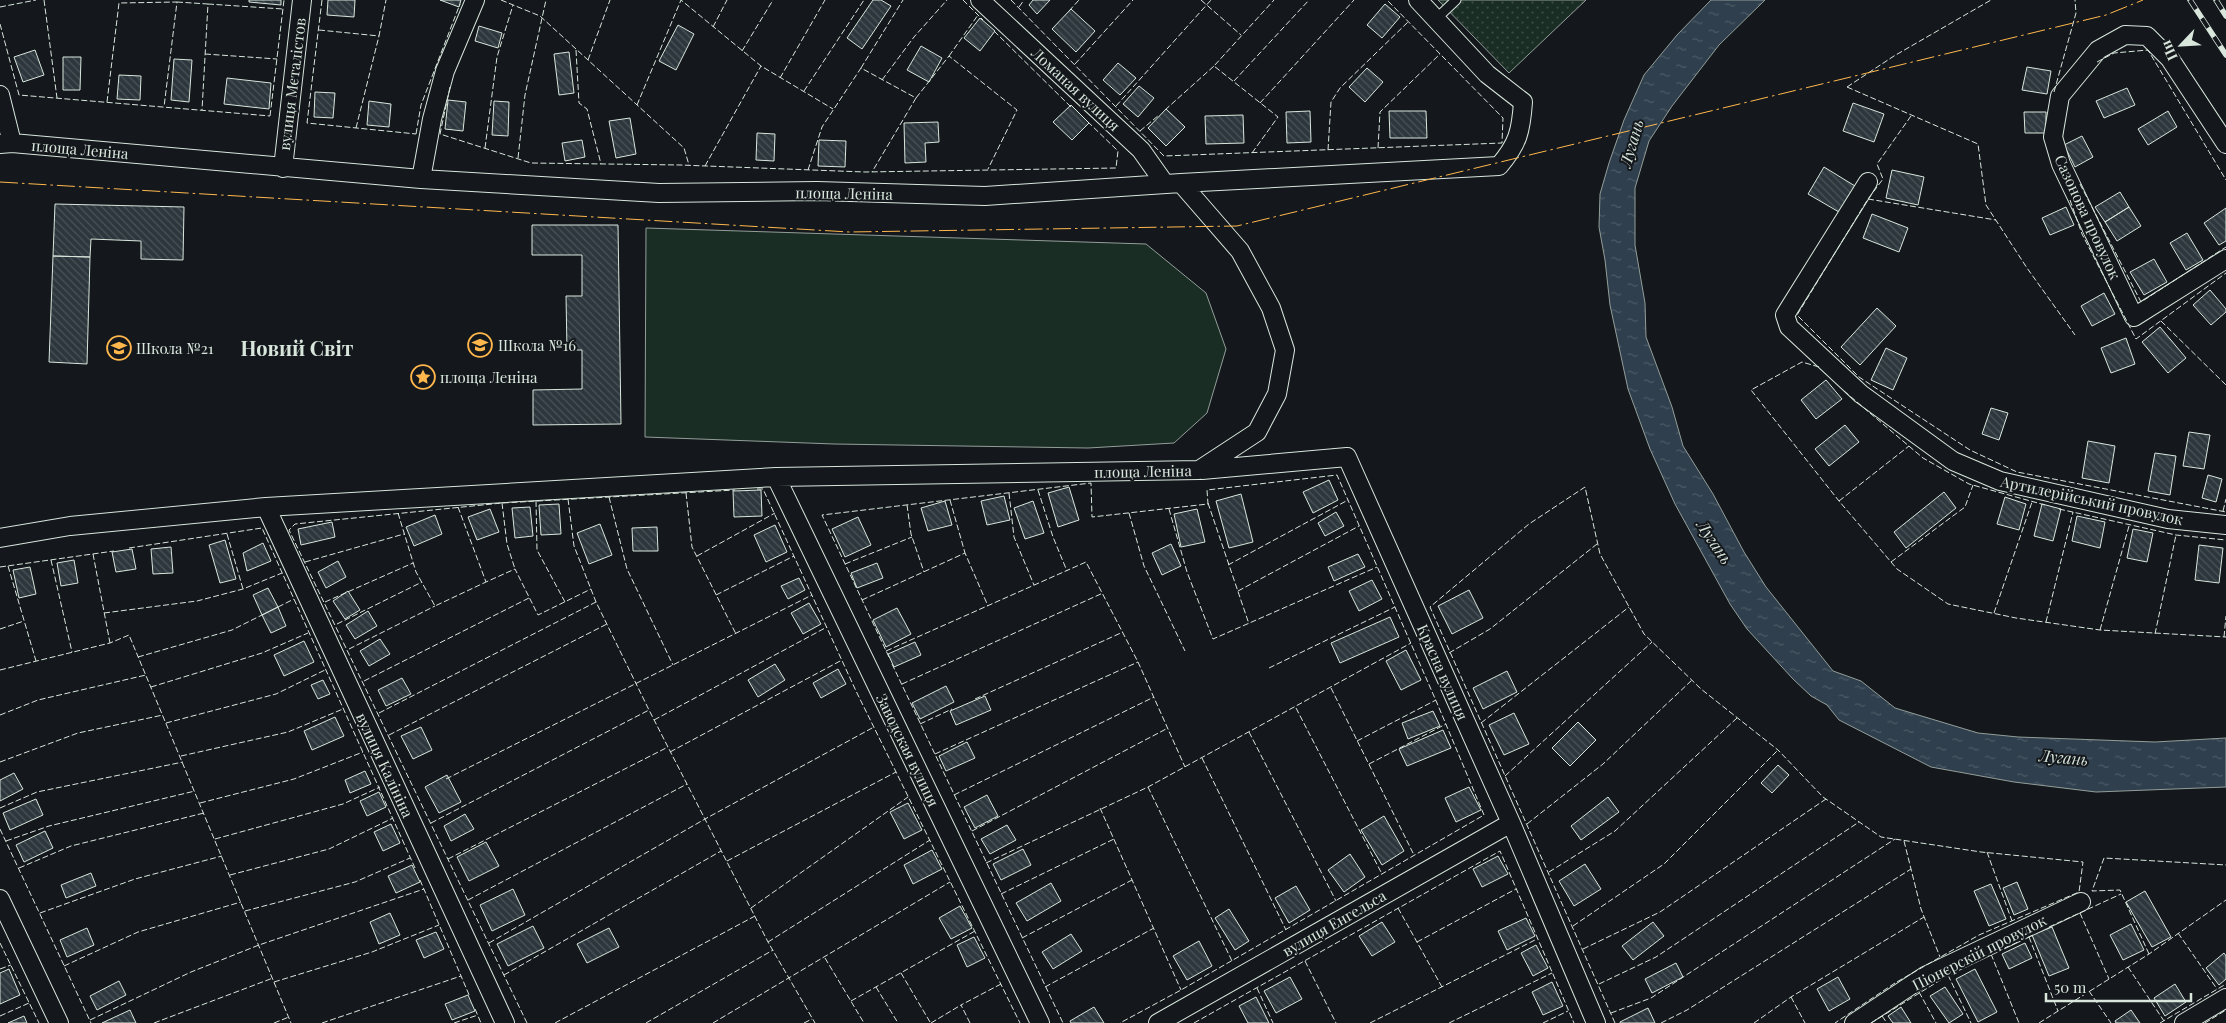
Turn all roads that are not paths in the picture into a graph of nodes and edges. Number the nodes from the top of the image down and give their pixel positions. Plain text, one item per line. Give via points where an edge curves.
1 (302, 0) edge
2 (475, 0) edge
3 (980, 0) edge
4 (1418, 0) edge
5 (1456, 0) edge
6 (1436, 19) junction
7 (0, 95) edge
8 (6, 143) edge
9 (2226, 144) edge
10 (283, 168) junction
11 (421, 180) junction
12 (1868, 182) dead end
13 (1173, 184) junction
14 (2226, 259) edge
15 (1199, 470) junction
16 (776, 477) junction
17 (266, 507) junction
18 (2226, 525) edge
19 (0, 538) edge
20 (1511, 823) junction
21 (0, 900) edge
22 (2081, 902) dead end
23 (2226, 998) edge
24 (59, 1023) edge
25 (505, 1023) edge
26 (1040, 1023) edge
27 (1158, 1023) edge
28 (1596, 1023) edge
29 (1854, 1023) edge
30 (2184, 1023) edge

1 - 10 street, вулиця Мєталістов
2 - 11 street via 445,71
3 - 13 street, Ломаная вулиця via 1141,150
4 - 6 street
5 - 6 lane
6 - 13 street via 1487,74 1523,102 1521,130 1512,151 1499,166
7 - 8 street
8 - 10 street, площа Леніна
9 - 14 street, Сазонова провулок via 2170,59 2147,36 2124,35 2098,50 2060,96 2053,137 2061,164 2134,317
10 - 11 street, площа Леніна
11 - 13 street, площа Леніна via 659,194 816,191 985,196
12 - 18 street, Артилерійський провулок via 1785,315 1789,327 1802,341 1861,394 1953,461 2000,481 2168,519
13 - 15 street, площа Леніна via 1240,251 1271,308 1285,350 1277,394 1257,432
15 - 16 street, площа Леніна
15 - 20 street, Красна вулиця via 1347,457
16 - 17 street, площа Леніна
16 - 26 street, Заводская вулиця
17 - 19 street, площа Леніна via 70,526
17 - 25 street, вулиця Калініна
20 - 27 street, вулиця Енгельса
20 - 28 street, Красна вулиця
21 - 24 street
22 - 29 street, Піонєрскій провулок via 1925,976
23 - 30 street

